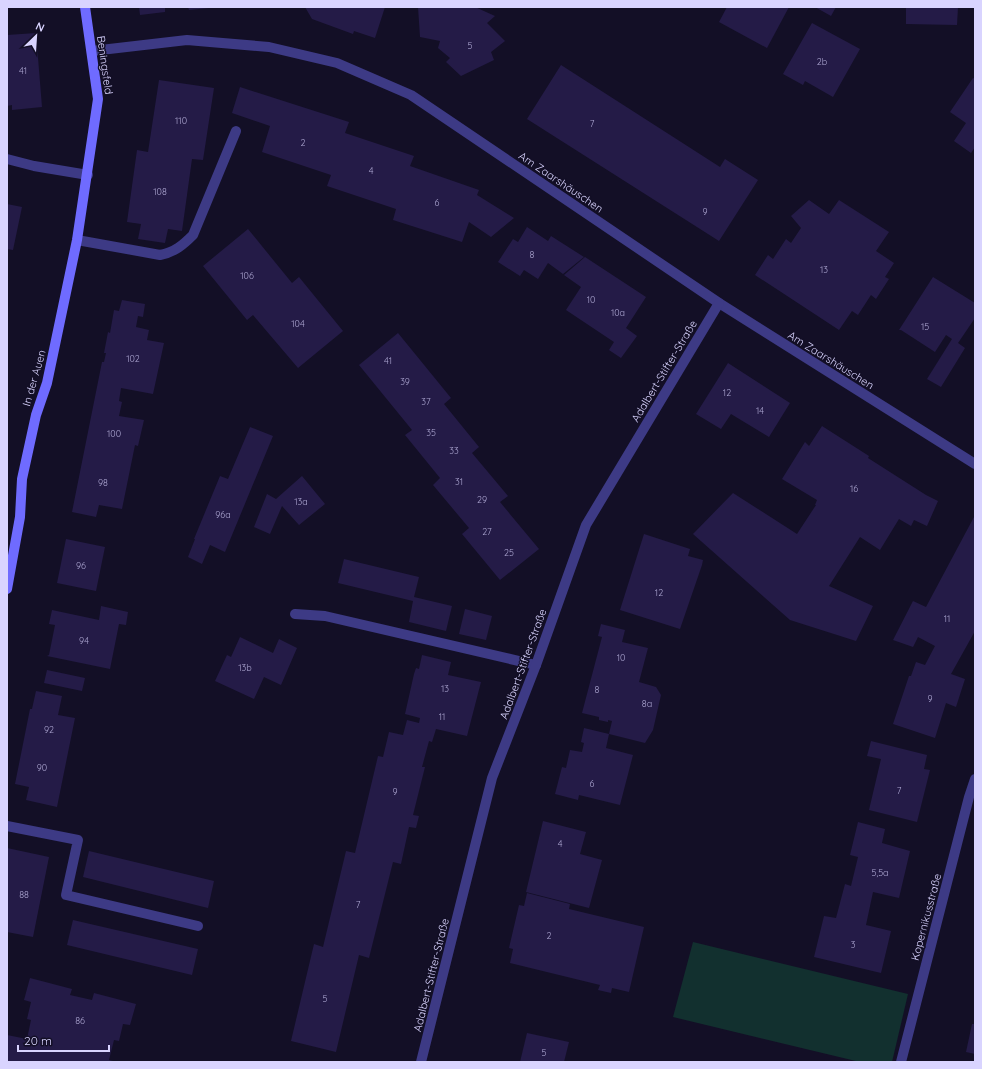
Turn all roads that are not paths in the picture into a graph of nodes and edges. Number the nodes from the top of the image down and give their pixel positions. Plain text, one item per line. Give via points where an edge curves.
1 (85, 7) edge
2 (92, 52) junction
3 (236, 131) dead end
4 (7, 159) edge
5 (88, 175) junction
6 (77, 240) junction
7 (719, 303) junction
8 (975, 464) edge
9 (7, 589) edge
10 (295, 614) dead end
11 (536, 665) junction
12 (975, 779) edge
13 (7, 826) edge
14 (198, 926) dead end
15 (421, 1062) edge
16 (901, 1062) edge

1 - 2 street, Beningsfeld
2 - 5 street, Beningsfeld via 98,99
2 - 7 street, Am Zaarshäuschen via 187,40 269,47 337,63 411,95
3 - 6 street via 193,235 182,246 171,253 160,255
4 - 5 street
5 - 6 street, In der Auen
6 - 9 street, In der Auen via 47,383 36,415 22,479 20,517
7 - 8 street, Am Zaarshäuschen
7 - 11 street, Adalbert-Stifter-Straße via 586,525
10 - 11 street via 325,616
11 - 15 street, Adalbert-Stifter-Straße via 492,778
12 - 16 street, Kopernikusstraße
13 - 14 street via 78,840 66,895

